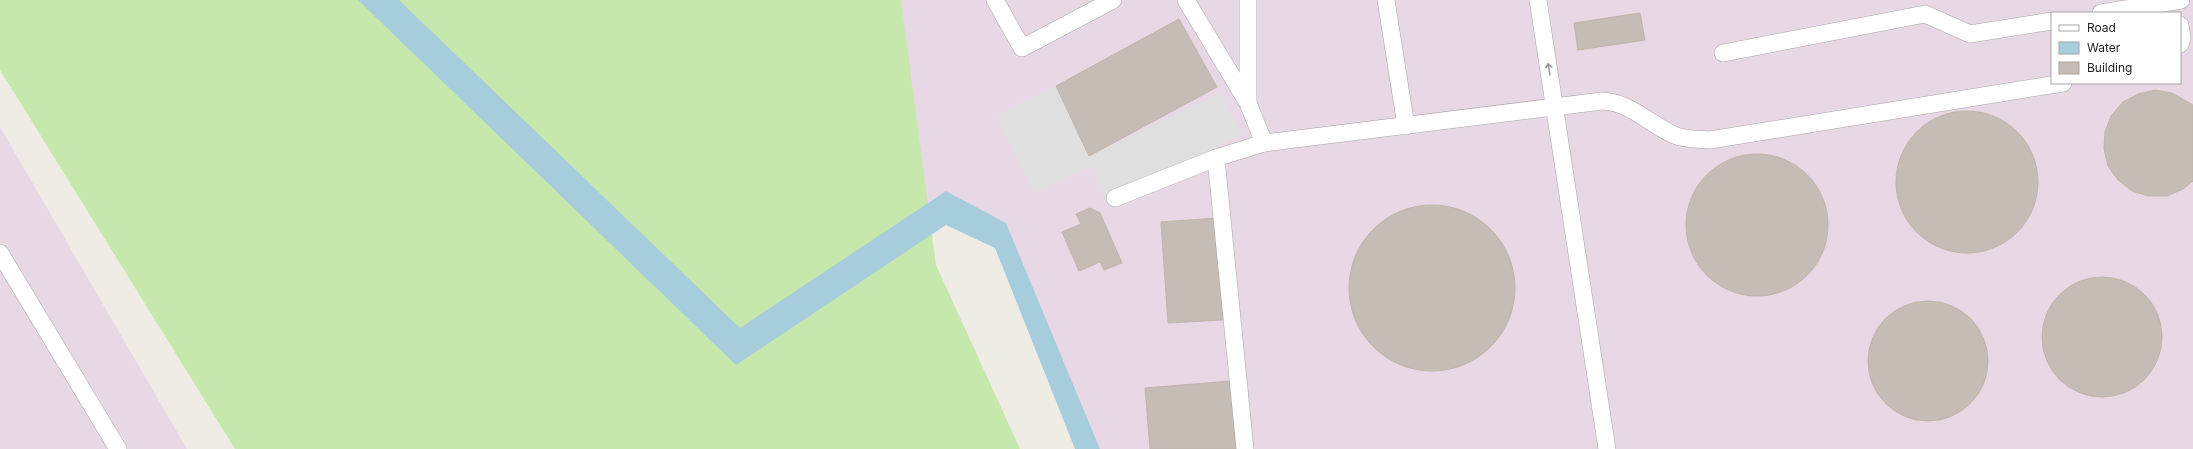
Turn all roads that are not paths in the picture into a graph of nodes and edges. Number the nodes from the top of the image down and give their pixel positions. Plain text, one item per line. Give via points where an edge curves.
1 (995, 0) edge
2 (1113, 0) edge
3 (1186, 0) edge
4 (1248, 0) edge
5 (1386, 0) edge
6 (1538, 0) edge
7 (2178, 3) edge
8 (2109, 12) edge
9 (2051, 21) edge
10 (1724, 53) dead end
11 (2057, 84) edge
12 (1248, 103) junction
13 (1555, 108) junction
14 (1406, 126) junction
15 (1264, 143) junction
16 (1216, 158) junction
17 (1115, 198) dead end
18 (0, 253) edge
19 (118, 449) edge
20 (1245, 449) edge
21 (1607, 449) edge

1 - 2 lane via 1022,48
3 - 12 lane
4 - 12 lane
5 - 14 lane
13 -> 6 lane
7 - 8 lane
9 - 10 lane via 1970,34 1925,14
11 - 13 lane via 1710,140 1674,136 1614,101
12 - 15 lane
13 - 14 lane
13 - 21 lane
14 - 15 lane
15 - 16 lane
16 - 17 lane
16 - 20 lane
18 - 19 lane

